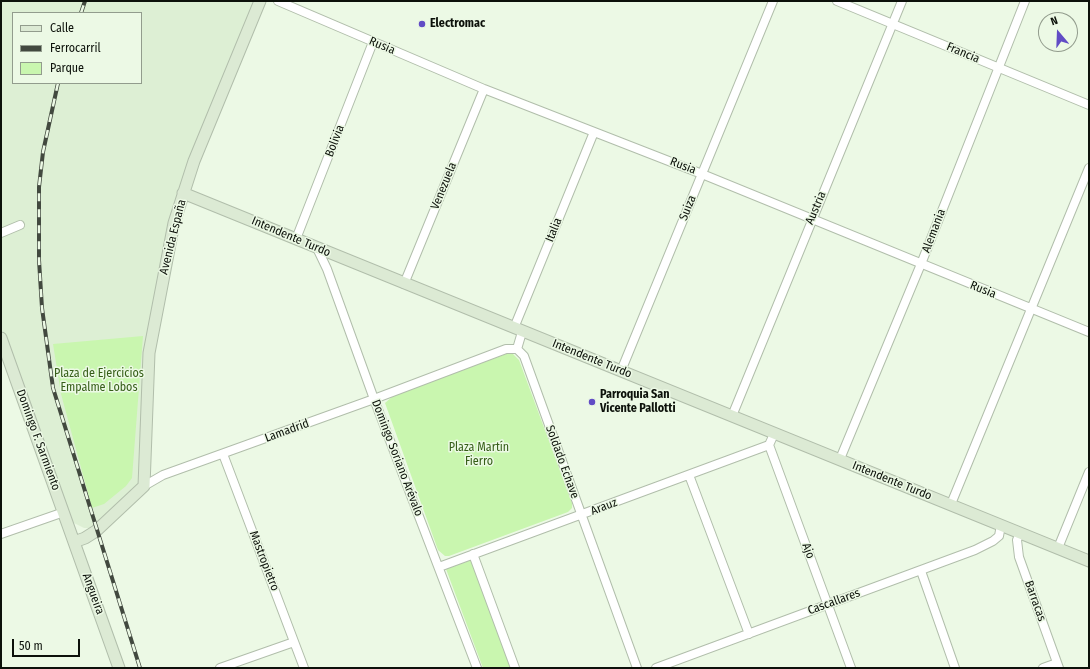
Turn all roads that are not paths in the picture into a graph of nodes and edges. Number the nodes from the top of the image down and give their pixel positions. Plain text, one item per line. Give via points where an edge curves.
1 (260, 1) edge
2 (278, 1) edge
3 (773, 1) edge
4 (837, 1) edge
5 (902, 1) edge
6 (1025, 1) edge
7 (892, 24) junction
8 (373, 42) junction
9 (998, 68) junction
10 (484, 89) junction
11 (1089, 106) edge
12 (594, 132) junction
13 (1089, 168) edge
14 (702, 174) junction
15 (183, 193) junction
16 (811, 219) junction
17 (20, 225) dead end
18 (1, 233) edge
19 (296, 239) junction
20 (317, 248) junction
21 (921, 264) junction
22 (404, 284) junction
23 (1030, 309) junction
24 (518, 330) junction
25 (1089, 332) edge
26 (1, 338) edge
27 (517, 348) junction
28 (621, 371) junction
29 (374, 399) junction
30 (732, 416) junction
31 (774, 434) junction
32 (769, 445) junction
33 (223, 454) junction
34 (840, 460) junction
35 (1089, 472) edge
36 (689, 475) junction
37 (144, 486) junction
38 (951, 504) junction
39 (64, 512) junction
40 (581, 516) junction
41 (1001, 525) junction
42 (1020, 533) junction
43 (1, 534) edge
44 (74, 542) junction
45 (1058, 548) junction
46 (473, 554) junction
47 (1089, 561) edge
48 (439, 567) junction
49 (921, 571) junction
50 (828, 605) junction
51 (748, 634) junction
52 (294, 642) junction
53 (1058, 665) edge
54 (120, 668) edge
55 (220, 668) edge
56 (304, 668) edge
57 (477, 668) edge
58 (515, 668) edge
59 (637, 668) edge
60 (656, 668) edge
61 (851, 668) edge
62 (955, 668) edge
63 (1043, 668) edge

1 - 15 street, Avenida España
2 - 8 street, Rusia
3 - 14 street, Suiza
4 - 7 street, Francia
5 - 7 street, Austria
6 - 9 street, Alemania
7 - 9 street, Francia
7 - 16 street, Austria
8 - 10 street, Rusia
8 - 19 street, Bolivia
9 - 11 street, Francia
9 - 21 street, Alemania
10 - 12 street, Rusia
10 - 22 street, Venezuela
12 - 14 street, Rusia
12 - 24 street, Italia
13 - 23 street
14 - 16 street, Rusia
14 - 28 street, Suiza
15 - 19 street, Intendente Turdo
15 - 37 street, Avenida España via 167,249 149,353
16 - 21 street, Rusia
16 - 30 street, Austria
17 - 18 street
19 - 20 street, Intendente Turdo
20 - 22 street, Intendente Turdo
20 - 29 street, Domingo Soriano Arévalo
21 - 23 street, Rusia
21 - 34 street, Alemania
22 - 24 street, Intendente Turdo
23 - 25 street, Rusia
23 - 38 street
24 - 27 street, Italia
24 - 28 street, Intendente Turdo
26 - 39 street, Domingo F. Sarmiento
27 - 29 street, Lamadrid via 506,349
27 - 40 street, Soldado Echave via 524,356
28 - 30 street, Intendente Turdo
29 - 33 street, Lamadrid
29 - 48 street, Domingo Soriano Arévalo
30 - 31 street, Intendente Turdo
31 - 32 street
31 - 34 street, Intendente Turdo
32 - 36 street, Arauz
32 - 50 street, Ajo
33 - 37 street, Lamadrid via 163,475
33 - 52 street, Mastropietro
34 - 38 street, Intendente Turdo
35 - 45 street
36 - 40 street, Arauz
36 - 51 street
37 - 44 street, Lamadrid via 96,531
38 - 41 street, Intendente Turdo
39 - 43 street
39 - 44 street, Domingo F. Sarmiento
40 - 46 street, Arauz
40 - 59 street, Soldado Echave
41 - 42 street, Intendente Turdo
41 - 49 street, Cascallares via 999,536 993,541
42 - 45 street, Intendente Turdo
42 - 53 street, Barracas via 1017,540 1019,557
44 - 54 street, Angueira
45 - 47 street, Intendente Turdo
46 - 48 street, Arauz
46 - 58 street
48 - 57 street, Domingo Soriano Arévalo
49 - 50 street, Cascallares
49 - 62 street
50 - 51 street, Cascallares
50 - 61 street, Ajo
51 - 60 street, Cascallares
52 - 55 street
52 - 56 street, Mastropietro
53 - 63 street

